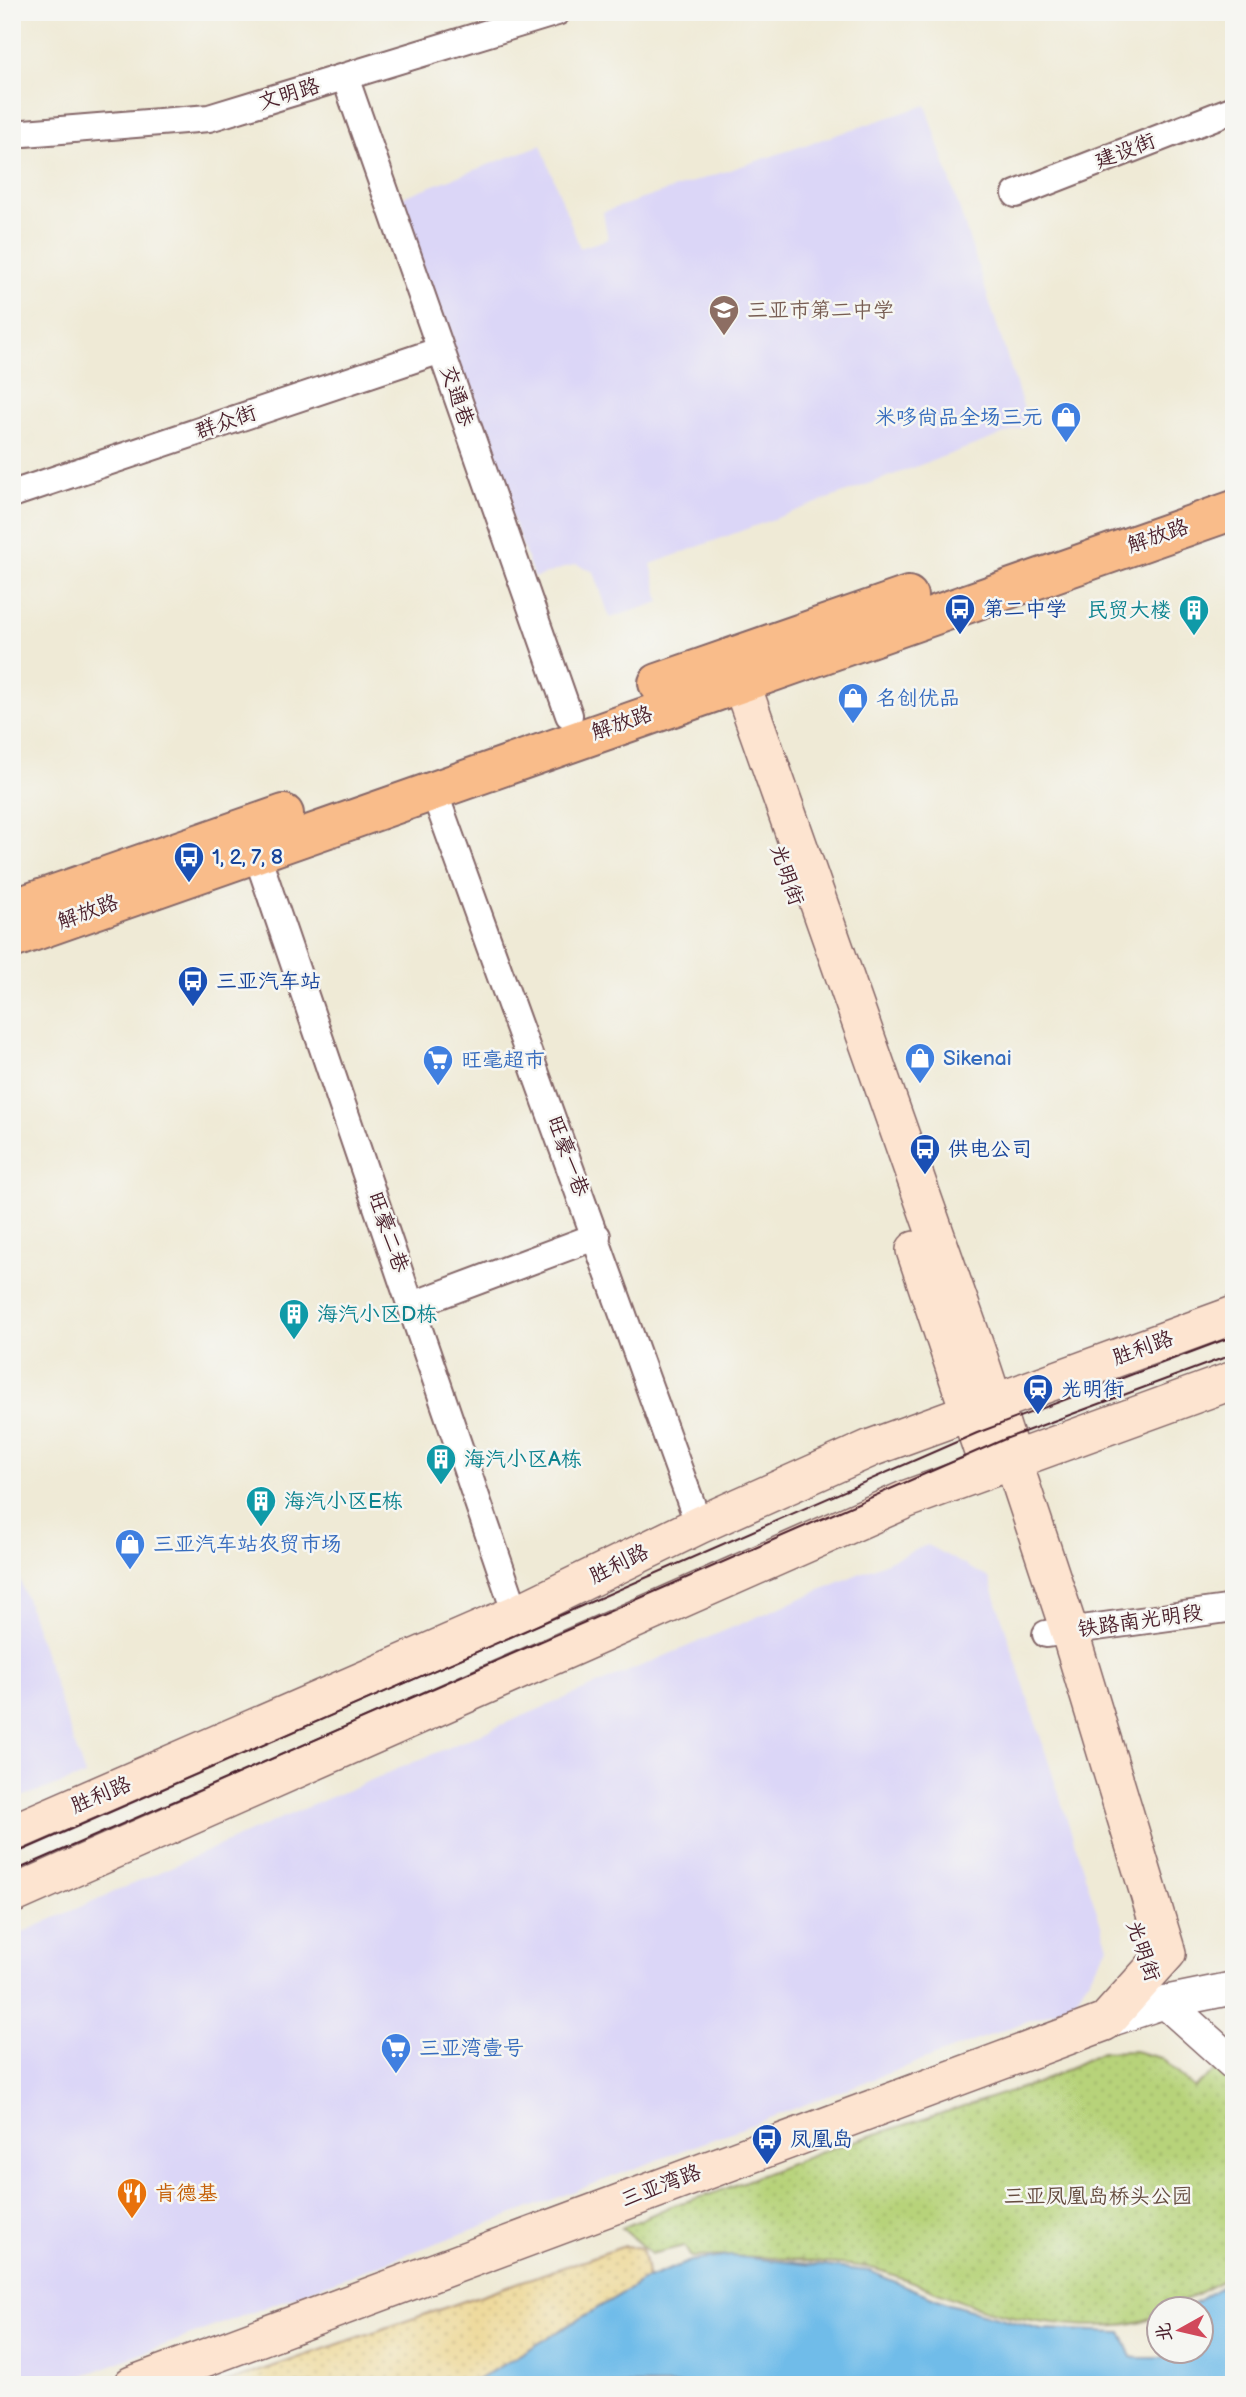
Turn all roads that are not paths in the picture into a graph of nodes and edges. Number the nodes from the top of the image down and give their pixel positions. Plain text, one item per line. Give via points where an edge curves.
1 (557, 12) edge
2 (492, 22) edge
3 (345, 77) junction
4 (1234, 109) edge
5 (12, 134) edge
6 (1016, 194) dead end
7 (441, 350) junction
8 (1234, 482) edge
9 (12, 494) edge
10 (1234, 510) edge
11 (727, 673) junction
12 (569, 715) junction
13 (433, 789) junction
14 (256, 852) junction
15 (12, 909) edge
16 (12, 939) edge
17 (597, 1236) junction
18 (413, 1305) junction
19 (1234, 1315) edge
20 (1234, 1380) edge
21 (981, 1406) junction
22 (1001, 1464) junction
23 (699, 1525) junction
24 (1234, 1608) edge
25 (516, 1614) junction
26 (1058, 1632) junction
27 (12, 1833) edge
28 (12, 1895) edge
29 (1160, 1977) junction
30 (1234, 1988) edge
31 (1234, 2064) edge
32 (132, 2385) edge

1 - 2 street, 文明路
2 - 3 street, 文明路
3 - 5 street, 文明路 via 209,118
3 - 7 street, 交通巷
4 - 6 street, 建设街
7 - 9 street, 群众街
7 - 12 street, 交通巷
8 - 11 main road, 解放路
10 - 11 main road, 解放路
11 - 12 main road, 解放路
11 - 13 main road, 解放路
11 - 21 main road, 光明街
12 - 15 main road, 解放路
13 - 14 main road, 解放路
13 - 17 street, 旺豪一巷
14 - 16 main road, 解放路
14 - 18 street, 旺豪二巷
17 - 18 street
17 - 23 street, 旺豪一巷
18 - 25 street, 旺豪二巷
19 - 21 main road, 胜利路
20 - 22 main road
21 - 22 main road, 光明街
21 - 23 main road, 胜利路 via 871,1448
22 - 26 main road, 光明街
22 - 28 main road via 907,1499
23 - 25 main road, 胜利路
24 - 26 street, 铁路南光明段
25 - 27 main road, 胜利路
26 - 29 main road, 光明街
29 - 30 street
29 - 31 street
29 - 32 main road, 三亚湾路 via 1105,2022

